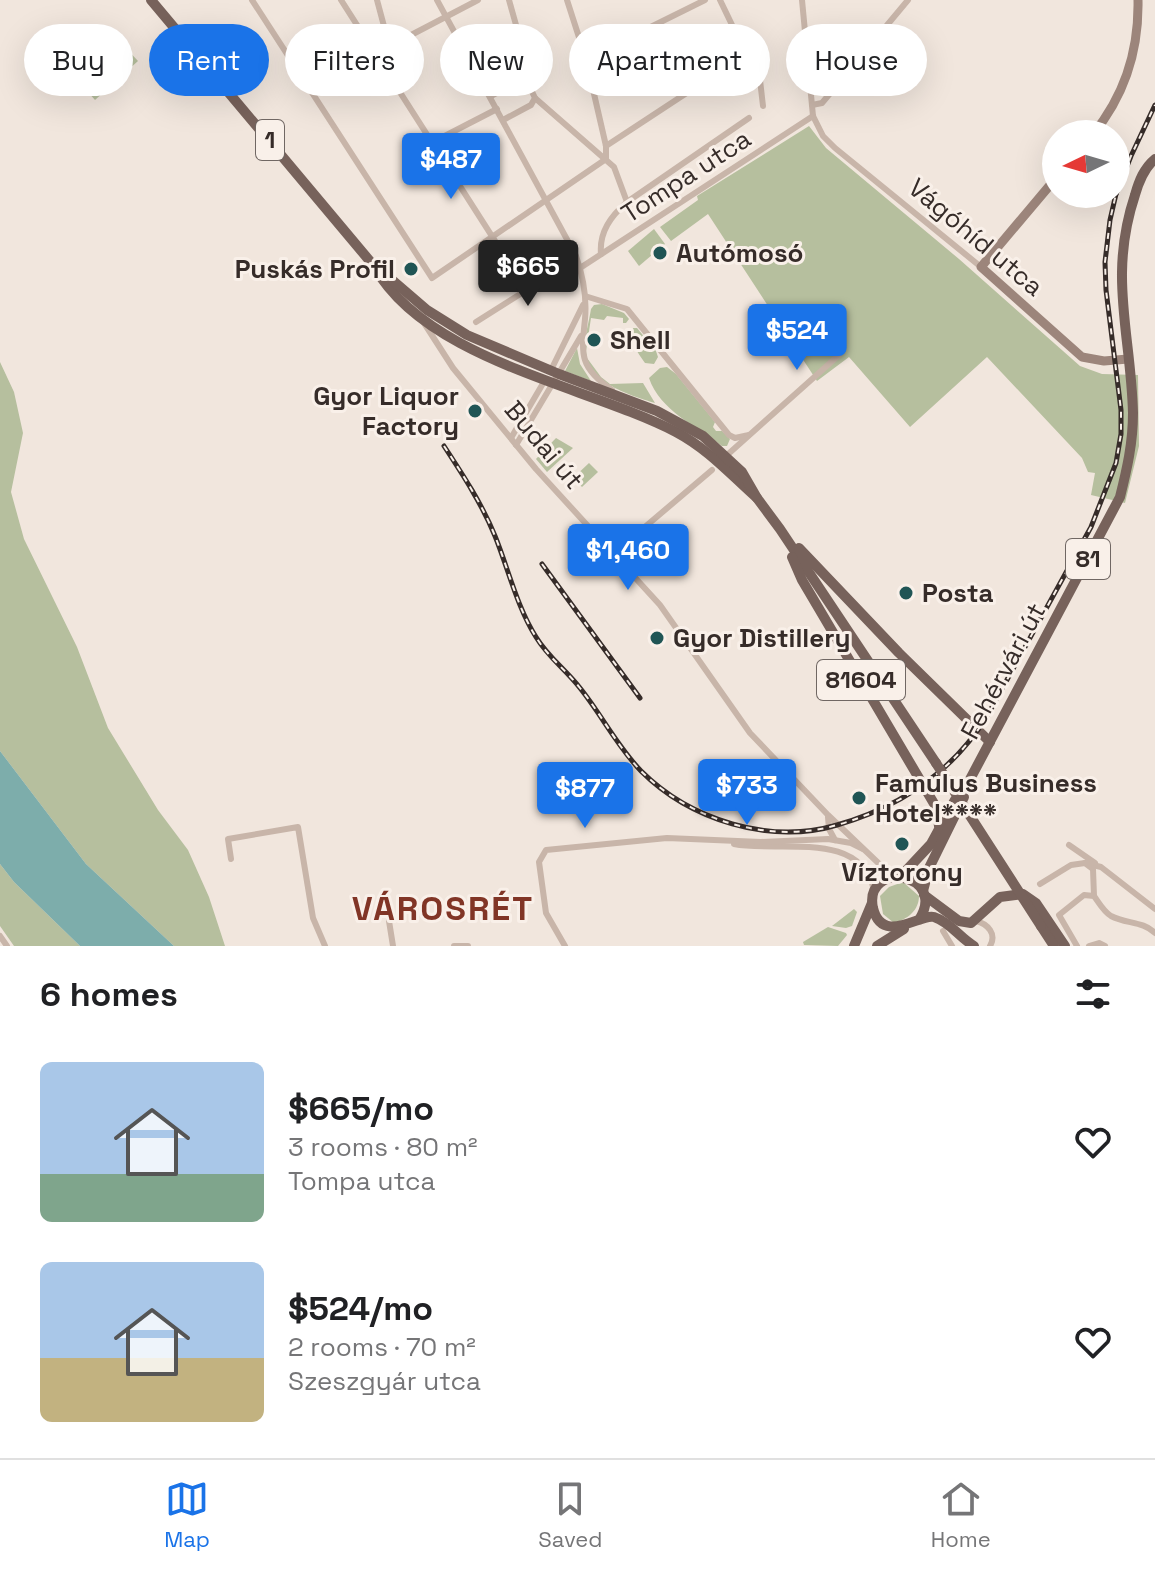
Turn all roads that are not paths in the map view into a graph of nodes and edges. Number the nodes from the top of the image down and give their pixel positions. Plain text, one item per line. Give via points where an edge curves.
1 (151, 0) edge
2 (252, 0) edge
3 (341, 0) edge
4 (377, 0) edge
5 (437, 0) edge
6 (478, 0) edge
7 (509, 0) edge
8 (567, 0) edge
9 (705, 0) edge
10 (720, 0) edge
11 (802, 0) edge
12 (908, 0) edge
13 (1138, 0) edge
14 (447, 17) junction
15 (356, 24) edge
16 (384, 24) edge
17 (451, 24) edge
18 (516, 24) edge
19 (575, 24) edge
20 (657, 24) edge
21 (732, 24) edge
22 (424, 29) edge
23 (403, 96) edge
24 (491, 96) edge
25 (595, 96) edge
26 (680, 96) edge
27 (762, 96) edge
28 (535, 98) joint
29 (812, 105) junction
30 (763, 106) dead end
31 (497, 109) junction
32 (813, 116) junction
33 (749, 118) dead end
34 (503, 120) junction
35 (1104, 120) edge
36 (433, 142) junction
37 (606, 146) junction
38 (606, 159) junction
39 (1155, 159) edge
40 (1042, 195) edge
41 (546, 202) junction
42 (627, 202) junction
43 (491, 238) junction
44 (601, 254) junction
45 (374, 266) junction
46 (563, 267) dead end
47 (981, 267) junction
48 (580, 268) junction
49 (527, 291) junction
50 (585, 299) junction
51 (420, 317) junction
52 (476, 322) dead end
53 (582, 333) junction
54 (839, 355) dead end
55 (1128, 359) junction
56 (552, 376) junction
57 (625, 399) junction
58 (749, 435) junction
59 (511, 438) junction
60 (516, 445) junction
61 (719, 463) junction
62 (780, 529) junction
63 (613, 554) junction
64 (990, 742) junction
65 (968, 783) junction
66 (828, 815) junction
67 (840, 825) junction
68 (829, 829) junction
69 (938, 830) junction
70 (820, 840) junction
71 (834, 840) junction
72 (715, 841) junction
73 (1069, 845) dead end
74 (821, 848) junction
75 (866, 850) junction
76 (844, 853) junction
77 (231, 859) dead end
78 (1085, 863) junction
79 (1101, 867) junction
80 (897, 876) junction
81 (1040, 884) dead end
82 (923, 894) junction
83 (1094, 896) junction
84 (873, 898) junction
85 (1155, 909) edge
86 (984, 911) junction
87 (389, 921) dead end
88 (976, 921) junction
89 (914, 923) junction
90 (943, 931) dead end
91 (992, 932) junction
92 (1155, 933) edge
93 (0, 936) edge
94 (468, 945) edge
95 (971, 945) edge
96 (7, 946) edge
97 (325, 946) edge
98 (393, 946) edge
99 (454, 946) edge
100 (565, 946) edge
101 (854, 946) edge
102 (877, 946) edge
103 (952, 946) edge
104 (990, 946) edge
105 (1054, 946) edge
106 (1065, 946) edge
107 (1077, 946) edge
108 (1089, 946) edge
109 (1105, 946) edge

1 - 45 main road, 1
2 - 43 street via 432,278
3 - 15 street
4 - 16 street
5 - 14 street
6 - 14 street
7 - 18 street
8 - 19 street
9 - 20 street
10 - 21 street
11 - 29 street
12 - 29 street via 822,103
13 - 35 street via 1131,66
14 - 17 street
14 - 22 street
23 - 36 street
24 - 31 street
25 - 37 street
26 - 37 street
27 - 30 street
28 - 34 street
28 - 38 street
29 - 32 street
31 - 34 street
31 - 36 street
32 - 44 street, Tompa utca
32 - 47 street, Vágóhíd utca via 835,148
33 - 42 street
34 - 41 street
36 - 43 street
37 - 38 street
38 - 41 street
38 - 42 street
39 - 55 main road, Fehérvári út / 81 via 1137,187 1125,231 1122,306
40 - 47 street
41 - 43 street
41 - 48 street
42 - 44 street via 605,229
43 - 49 street
44 - 48 street, Tompa utca
45 - 51 main road, 1
45 - 56 main road, 1 via 452,327
46 - 49 street
47 - 55 street, Vágóhíd utca via 1082,357
48 - 50 street
49 - 52 street
50 - 53 street
50 - 56 street
50 - 58 street via 627,309 726,432 735,438
51 - 56 main road, 1 via 470,347
51 - 59 street, Budai út
53 - 56 street
53 - 57 street via 582,354 591,373
54 - 58 street
55 - 64 main road, Fehérvári út / 81 via 1132,445 1120,497
56 - 57 main road, 1
56 - 59 street
56 - 60 street
56 - 61 main road, 1 via 670,429
57 - 61 main road, 1 via 675,419
58 - 61 street
59 - 60 street, Budai út
60 - 63 street, Budai út
61 - 62 main road, 1 via 757,498
61 - 63 street
62 - 64 main road
62 - 69 main road, 81604 via 802,580 936,807
62 - 105 main road, 1, bridge
63 - 66 street, Budai út via 660,605 750,733
64 - 65 main road, Fehérvári út / 81
65 - 69 main road, Fehérvári út / 81
65 - 82 main road, Fehérvári út / 81 via 962,806 926,875
66 - 67 street, Budai út
66 - 68 street
67 - 71 street
67 - 75 street, Budai út
68 - 70 street
68 - 71 street
69 - 80 main road, Fehérvári út / 81 via 926,851
70 - 71 street, Budai út
70 - 72 street, Budai út
71 - 74 street
71 - 75 street, Budai út
71 - 76 street
72 - 74 street via 756,848
72 - 100 street via 667,838 546,850 539,862 546,913
73 - 79 street
74 - 76 street
75 - 80 street, Budai út
76 - 84 street via 865,869
77 - 97 street via 228,839 298,827 313,918
78 - 79 street
78 - 81 street via 1071,865
78 - 83 street via 1093,869
79 - 85 street
80 - 82 main road via 912,880
80 - 84 main road via 882,882
82 - 88 main road via 959,921
82 - 89 main road via 925,905
83 - 92 street via 1107,914
83 - 107 street via 1084,895 1059,915
84 - 89 main road via 882,923 895,928
84 - 101 main road
86 - 88 main road
86 - 91 street
86 - 106 main road via 1000,897 1023,894 1036,903
87 - 98 street
88 - 91 street
89 - 95 main road via 925,916 937,918
89 - 102 main road
90 - 103 street
91 - 104 street
93 - 96 street
94 - 99 street
108 - 109 street

